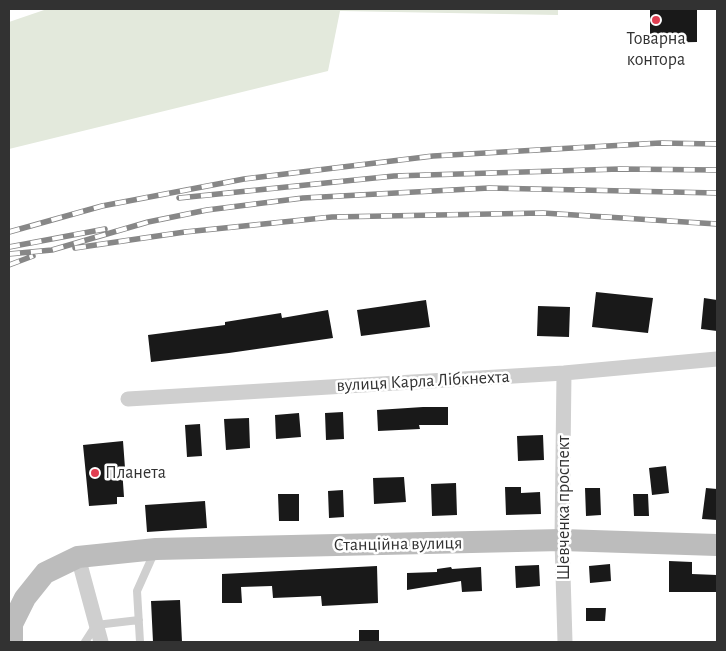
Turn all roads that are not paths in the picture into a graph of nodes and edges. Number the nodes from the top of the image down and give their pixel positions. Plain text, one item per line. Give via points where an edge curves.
1 (717, 359) edge
2 (564, 373) junction
3 (128, 399) dead end
4 (562, 540) junction
5 (717, 544) edge
6 (156, 549) junction
7 (78, 557) junction
8 (139, 620) junction
9 (96, 625) junction
10 (12, 642) edge
11 (85, 642) edge
12 (101, 642) edge
13 (140, 642) edge
14 (565, 642) edge

1 - 2 street, вулиця Карла Лібкнехта
2 - 3 street, вулиця Карла Лібкнехта
2 - 4 street, Шевченка проспект
4 - 5 street, Станційна вулиця
4 - 6 street, Станційна вулиця
4 - 14 street, Шевченка проспект
6 - 7 street, Станційна вулиця
6 - 8 lane via 137,591
7 - 9 street
7 - 10 street via 45,574 25,598 12,624
8 - 9 lane
8 - 13 lane
9 - 11 lane
9 - 12 street

